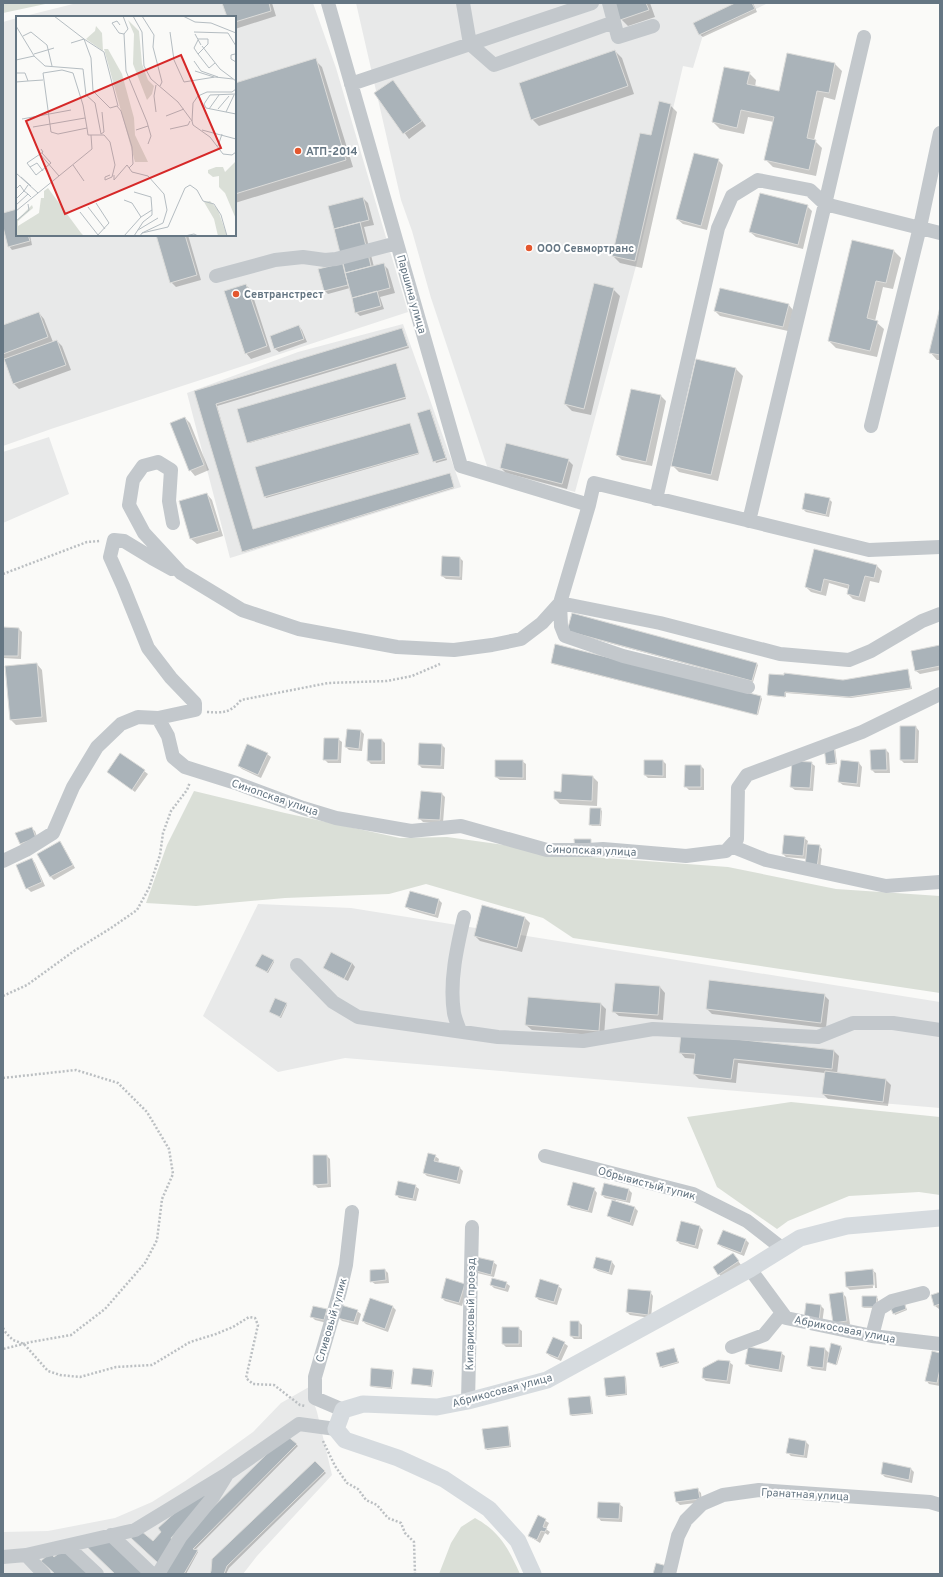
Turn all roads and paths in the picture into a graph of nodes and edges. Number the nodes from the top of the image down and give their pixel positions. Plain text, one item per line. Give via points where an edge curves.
1 (328, 3) edge
2 (463, 3) edge
3 (592, 3) edge
4 (609, 3) edge
5 (614, 22) junction
6 (653, 26) dead end
7 (864, 37) dead end
8 (470, 44) junction
9 (351, 84) junction
10 (940, 133) edge
11 (825, 204) junction
12 (920, 227) junction
13 (940, 233) edge
14 (397, 243) junction
15 (216, 276) dead end
16 (871, 426) dead end
17 (656, 499) junction
18 (584, 504) junction
19 (749, 521) junction
20 (173, 524) dead end
21 (114, 540) junction
22 (940, 548) edge
23 (181, 573) junction
24 (3, 574) edge
25 (560, 603) junction
26 (940, 614) edge
27 (450, 649) junction
28 (748, 687) dead end
29 (940, 694) edge
30 (195, 710) junction
31 (158, 718) junction
32 (194, 770) junction
33 (731, 846) junction
34 (3, 861) edge
35 (940, 882) edge
36 (464, 917) dead end
37 (297, 965) dead end
38 (3, 996) edge
39 (940, 1030) edge
40 (460, 1031) junction
41 (3, 1078) edge
42 (545, 1156) dead end
43 (352, 1212) dead end
44 (940, 1218) edge
45 (472, 1227) dead end
46 (782, 1249) junction
47 (750, 1269) junction
48 (923, 1293) dead end
49 (782, 1313) junction
50 (3, 1328) edge
51 (872, 1336) junction
52 (24, 1344) junction
53 (940, 1344) edge
54 (732, 1347) dead end
55 (3, 1349) edge
56 (315, 1398) junction
57 (468, 1401) junction
58 (343, 1410) junction
59 (336, 1428) junction
60 (323, 1440) dead end
61 (227, 1474) junction
62 (940, 1505) edge
63 (112, 1535) junction
64 (67, 1546) junction
65 (26, 1555) junction
66 (3, 1557) edge
67 (44, 1574) edge
68 (97, 1574) edge
69 (152, 1574) edge
70 (158, 1574) edge
71 (415, 1574) edge
72 (533, 1574) edge
73 (669, 1574) edge

1 - 9 street, Паршина улица
2 - 8 street
3 - 8 street
4 - 5 street
5 - 6 street via 618,37
5 - 8 street via 494,65
7 - 11 street
8 - 9 street
9 - 14 street, Паршина улица
10 - 12 street
11 - 12 street
11 - 17 street via 810,190 758,180 732,196 718,228
11 - 19 street
12 - 13 street
12 - 16 street
14 - 15 street via 336,259 303,257 275,260
14 - 18 street, Паршина улица via 460,466
17 - 18 street via 594,483
17 - 19 street
18 - 25 street
19 - 22 street via 869,550
20 - 23 street via 169,501 171,470 158,462 143,466 132,480 129,505 144,533
21 - 23 street via 124,541
21 - 24 path via 87,542
21 - 30 street via 110,557 148,648 171,678 195,703
23 - 27 street via 242,610 299,629 397,647
25 - 26 street via 660,623 780,654 849,660
25 - 27 street via 542,623 520,639
25 - 28 street via 561,626 565,636 623,656
27 - 30 path via 450,658 445,662 412,676 387,681 328,683 294,689 241,700 234,709 222,712
29 - 33 street via 862,732 747,775 738,788 737,839
30 - 31 street
31 - 32 street, Синопская улица via 168,736 172,757
31 - 34 street via 138,717 121,724 97,747 73,787 53,833
32 - 33 street, Синопская улица via 336,818 411,831 461,826 547,850 603,849 686,856 726,851
32 - 38 path via 187,790 171,811 149,888 137,910 27,985
33 - 35 street via 766,860 886,886
36 - 40 street via 453,985 454,1013
37 - 40 street via 333,1002 358,1017
39 - 40 street via 893,1023 853,1023 818,1037 653,1029 583,1041 498,1037
41 - 52 path via 76,1070 118,1083 147,1112 169,1149 173,1174 162,1199 157,1240 145,1263 104,1309 71,1335
42 - 46 street, Обрывистый тупик via 693,1194 746,1220
43 - 56 street, Сливовый тупик via 346,1265 315,1377
44 - 46 main road, Абрикосовая улица via 847,1226 800,1238
45 - 57 street, Кипарисовый проезд
46 - 47 main road, Абрикосовая улица
47 - 49 street, Абрикосовая улица
47 - 57 main road, Абрикосовая улица via 547,1380
48 - 51 street via 892,1301 879,1309
49 - 51 street, Абрикосовая улица via 786,1318
49 - 54 street via 764,1335
50 - 52 path via 13,1340
51 - 53 street, Абрикосовая улица
52 - 55 path
52 - 56 path via 48,1371 80,1377 116,1367 152,1365 190,1342 234,1327 249,1317 254,1318 258,1325 246,1378 253,1384 274,1385 300,1405 305,1406
56 - 58 street
57 - 58 main road, Абрикосовая улица via 437,1407 363,1404
58 - 59 main road
59 - 61 street via 299,1424
59 - 72 main road via 345,1440 398,1458 444,1479 489,1508 518,1541
60 - 71 path via 335,1466 347,1483 358,1489 366,1500 377,1505 388,1518 401,1524 405,1533 414,1542
61 - 63 street via 135,1530
61 - 70 street via 213,1497 181,1536
62 - 73 street, Гранатная улица via 930,1502 759,1490 723,1495 702,1504 686,1520 678,1536
63 - 64 street
63 - 69 street
64 - 65 street
64 - 68 street
65 - 66 street
65 - 67 street

